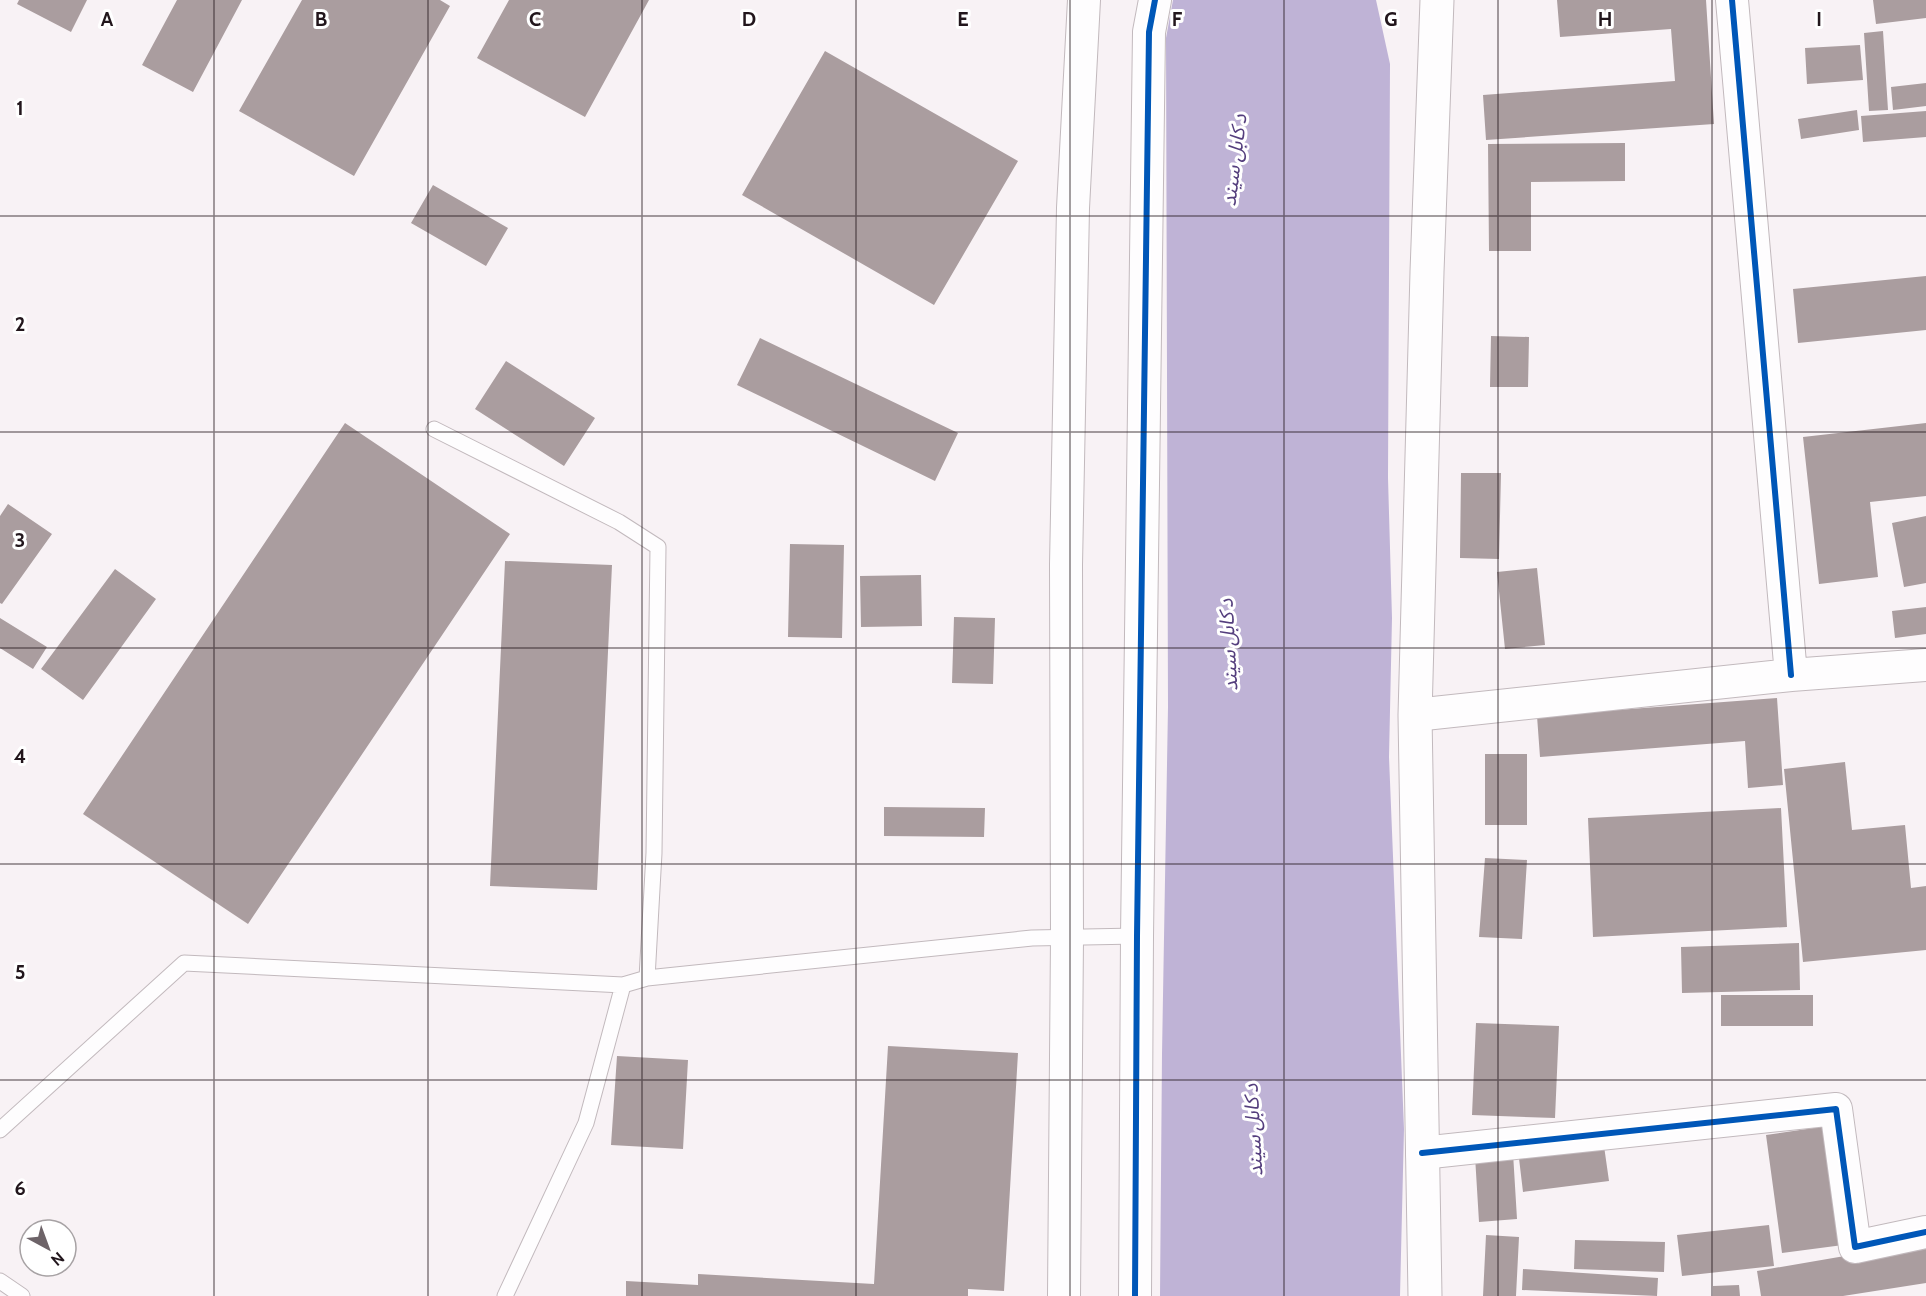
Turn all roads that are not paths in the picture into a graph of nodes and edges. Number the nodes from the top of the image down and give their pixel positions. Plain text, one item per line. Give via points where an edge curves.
1 (1084, 0) edge
2 (1155, 0) edge
3 (1437, 0) edge
4 (1732, 0) edge
5 (434, 429) dead end
6 (1926, 665) edge
7 (1791, 675) junction
8 (1415, 715) junction
9 (1137, 936) junction
10 (1067, 938) junction
11 (647, 978) junction
12 (623, 985) junction
13 (0, 1130) edge
14 (1422, 1153) junction
15 (1926, 1232) edge
16 (0, 1281) edge
17 (22, 1296) edge
18 (505, 1296) edge
19 (1064, 1296) edge
20 (1135, 1296) edge
21 (1425, 1296) edge

1 - 10 street via 1073,208 1066,554
2 - 9 street via 1149,32
3 - 8 main road
4 - 7 street
5 - 11 lane via 620,522 658,547 654,853
6 - 7 street
7 - 8 street
8 - 14 main road
9 - 10 lane
9 - 20 street
10 - 11 lane via 1032,938
10 - 19 street
11 - 12 lane
12 - 13 lane via 184,963
12 - 18 lane via 586,1123
14 - 15 street via 1836,1109 1855,1247
14 - 21 main road
16 - 17 lane

